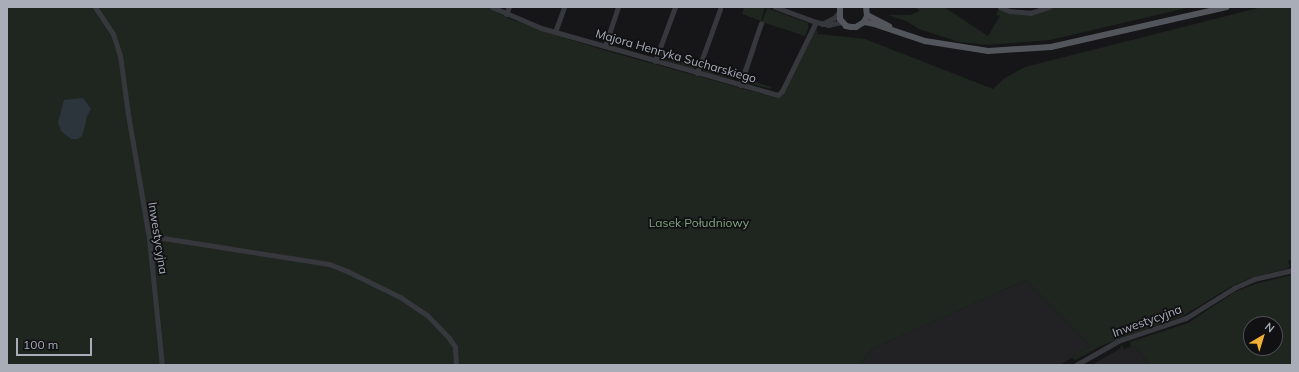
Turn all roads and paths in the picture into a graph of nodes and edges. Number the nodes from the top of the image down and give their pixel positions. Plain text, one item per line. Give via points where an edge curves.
1 (95, 7) edge
2 (492, 7) edge
3 (509, 7) edge
4 (564, 7) edge
5 (618, 7) edge
6 (674, 7) edge
7 (775, 7) edge
8 (866, 7) edge
9 (1000, 7) edge
10 (1049, 7) edge
11 (1227, 7) edge
12 (720, 9) dead end
13 (839, 10) edge
14 (506, 14) junction
15 (867, 15) junction
16 (816, 22) junction
17 (842, 22) junction
18 (864, 22) junction
19 (761, 23) dead end
20 (822, 24) junction
21 (898, 31) junction
22 (555, 32) junction
23 (604, 46) junction
24 (655, 61) junction
25 (697, 73) junction
26 (740, 84) junction
27 (149, 238) junction
28 (1292, 270) edge
29 (162, 365) edge
30 (456, 365) edge
31 (1076, 365) edge

1 - 27 street, Inwestycyjna via 117,43 124,72 128,114
2 - 14 street, Majora Henryka Sucharskiego
3 - 14 street
4 - 22 street
5 - 23 street
6 - 24 street
7 - 16 street
8 - 15 main road
9 - 10 street via 1009,11 1030,13
11 - 21 main road via 1082,41 1018,50 988,51 960,48 925,41
12 - 25 street
13 - 17 main road
13 - 20 street via 834,18
14 - 22 street, Majora Henryka Sucharskiego
15 - 18 main road
15 - 21 main road
16 - 20 street
16 - 26 street, Majora Henryka Sucharskiego via 780,94
17 - 18 main road via 846,26 856,27
17 - 20 street
18 - 21 main road
19 - 26 street
22 - 23 street, Majora Henryka Sucharskiego
23 - 24 street, Majora Henryka Sucharskiego
24 - 25 street, Majora Henryka Sucharskiego
25 - 26 street, Majora Henryka Sucharskiego
27 - 29 street, Inwestycyjna
27 - 30 street via 163,238 329,264 347,271 400,297 427,315 455,347
28 - 31 street, Inwestycyjna via 1254,279 1234,288 1186,318 1118,341

